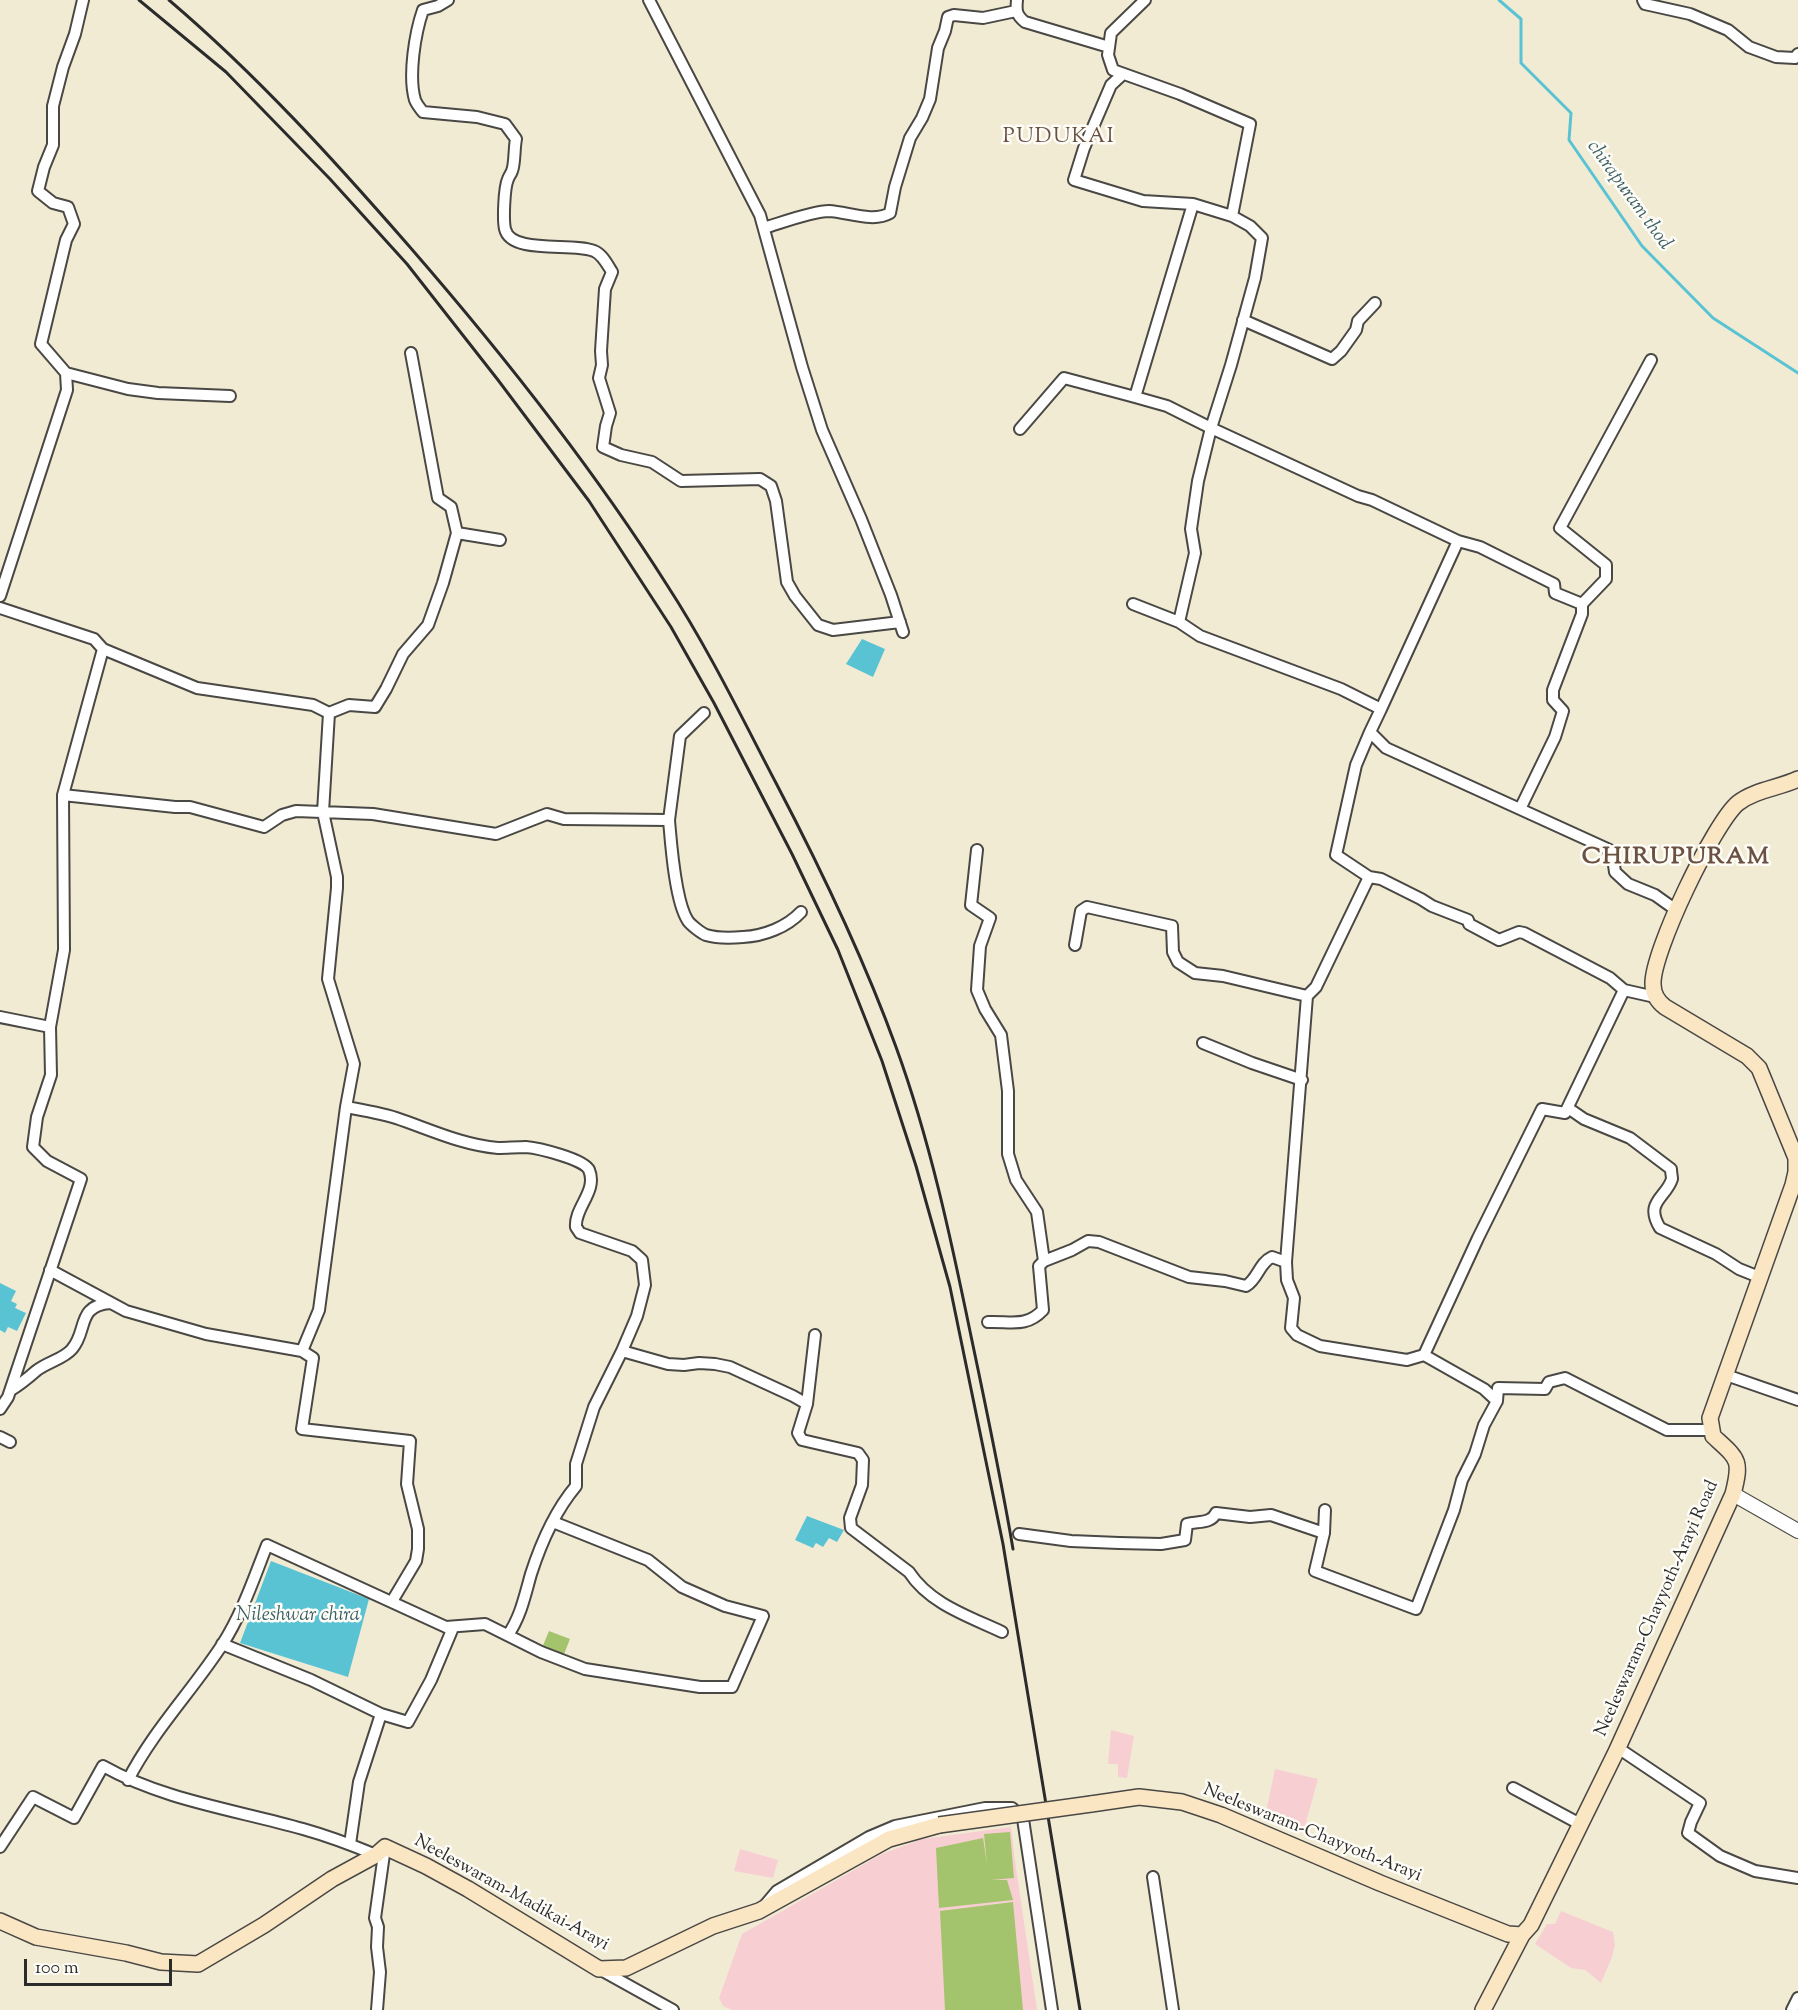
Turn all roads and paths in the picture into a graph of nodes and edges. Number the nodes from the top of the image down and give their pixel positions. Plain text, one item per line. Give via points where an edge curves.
1 (83, 0) edge
2 (448, 0) edge
3 (649, 0) edge
4 (1145, 0) edge
5 (1643, 0) edge
6 (1016, 6) edge
7 (1108, 47) junction
8 (1798, 54) edge
9 (1123, 74) junction
10 (1193, 204) junction
11 (1232, 216) junction
12 (764, 228) junction
13 (1375, 303) dead end
14 (1243, 320) junction
15 (411, 353) dead end
16 (1651, 360) dead end
17 (66, 373) junction
18 (230, 396) dead end
19 (1135, 397) junction
20 (1211, 428) junction
21 (1020, 429) dead end
22 (457, 532) junction
23 (500, 540) dead end
24 (1458, 540) junction
25 (0, 596) edge
26 (1133, 604) dead end
27 (1582, 604) junction
28 (0, 608) edge
29 (1179, 622) junction
30 (103, 649) junction
31 (1381, 709) junction
32 (329, 713) junction
33 (704, 713) dead end
34 (1370, 732) junction
35 (1798, 779) edge
36 (63, 795) junction
37 (1520, 809) junction
38 (323, 812) junction
39 (669, 820) junction
40 (977, 850) dead end
41 (1369, 877) junction
42 (1676, 910) junction
43 (801, 912) dead end
44 (1075, 945) dead end
45 (1624, 990) junction
46 (1308, 996) junction
47 (1656, 997) junction
48 (0, 1017) edge
49 (50, 1027) junction
50 (1203, 1043) dead end
51 (1302, 1080) junction
52 (346, 1107) junction
53 (1568, 1108) junction
54 (1044, 1261) junction
55 (1286, 1262) junction
56 (50, 1270) junction
57 (1759, 1277) junction
58 (110, 1302) junction
59 (988, 1322) dead end
60 (815, 1335) dead end
61 (302, 1351) junction
62 (622, 1351) junction
63 (1425, 1355) junction
64 (1726, 1375) junction
65 (6, 1393) edge
66 (1798, 1400) edge
67 (1497, 1401) junction
68 (807, 1404) junction
69 (0, 1409) edge
70 (1710, 1430) junction
71 (1733, 1494) junction
72 (1325, 1510) dead end
73 (553, 1522) junction
74 (1798, 1531) edge
75 (1324, 1533) junction
76 (1019, 1534) dead end
77 (394, 1603) junction
78 (446, 1627) junction
79 (1002, 1632) dead end
80 (508, 1635) junction
81 (222, 1644) junction
82 (381, 1714) junction
83 (1616, 1752) junction
84 (128, 1780) junction
85 (1513, 1788) dead end
86 (1580, 1824) junction
87 (939, 1825) joint
88 (350, 1844) junction
89 (0, 1847) edge
90 (381, 1851) junction
91 (1153, 1877) dead end
92 (1798, 1878) edge
93 (759, 1911) junction
94 (0, 1921) edge
95 (1522, 1935) junction
96 (599, 1969) junction
97 (1798, 1998) edge
98 (378, 2010) edge
99 (673, 2010) edge
100 (1052, 2010) edge
101 (1173, 2010) edge
102 (1483, 2010) edge
103 (1792, 2010) edge

1 - 17 street via 63,67 54,106 53,145 38,191 68,207 74,224 66,240 41,344
2 - 12 street via 423,10 419,22 414,68 416,103 423,112 505,124 516,140 504,218 510,239 526,245 595,251 612,272 605,289 599,378 610,413 603,447 652,462 681,481 760,479 771,486 776,501 787,582 818,625 833,630 902,627 822,430
3 - 12 street
4 - 7 street via 1111,33
5 - 8 street via 1728,30 1749,47 1776,57 1795,58
6 - 7 street via 1025,22
6 - 12 street via 982,18 948,17 938,48 930,99 910,138 890,213 857,216 827,211
7 - 9 street via 1113,70
9 - 10 street via 1112,85 1074,180 1143,201
9 - 11 street via 1250,124
10 - 11 street
10 - 19 street
11 - 14 street via 1262,238
13 - 14 street via 1332,359
14 - 20 street
15 - 22 street via 438,498 452,507
16 - 27 street via 1560,528 1606,566 1606,579
17 - 18 street via 128,389
17 - 25 street via 67,390
19 - 20 street via 1167,406
19 - 21 street via 1064,378
20 - 24 street
20 - 29 street via 1191,529 1196,553
22 - 23 street
22 - 32 street via 428,624 403,654 375,707 349,705
24 - 27 street via 1539,574 1554,584 1555,593
24 - 31 street
26 - 29 street
27 - 37 street via 1573,642 1553,690 1553,700 1563,711 1555,737
28 - 30 street via 94,639
29 - 31 street via 1200,636 1341,689
30 - 32 street via 197,688 313,705
30 - 36 street
31 - 34 street
32 - 38 street
33 - 39 street via 680,736
34 - 37 street via 1386,748
34 - 41 street via 1356,765 1336,855
35 - 42 main road via 1746,797 1737,804 1711,842
36 - 38 street via 189,807 264,827 296,811
36 - 49 street via 64,950
37 - 42 street via 1612,851 1615,872 1628,884 1655,895
38 - 39 street via 374,814 496,834 547,814 564,819
38 - 52 street via 337,888 328,979 354,1064
39 - 43 street via 682,905 688,921 705,935 758,936 793,920
40 - 54 street via 971,905 990,918 980,946 977,990 1002,1035 1008,1091 1008,1154 1016,1180 1037,1212
41 - 45 street via 1468,920 1499,940 1524,933 1610,978
41 - 46 street via 1316,987
42 - 47 main road via 1655,967
44 - 46 street via 1081,911 1087,907 1152,921 1172,926 1173,952 1178,962 1195,972
45 - 47 street
45 - 53 street
46 - 51 street
47 - 57 main road via 1665,1007 1747,1056 1759,1068 1796,1158 1793,1185
48 - 49 street
49 - 56 street via 51,1075 37,1117 33,1147 47,1161 81,1179
50 - 51 street
51 - 55 street
52 - 61 street via 319,1310
52 - 62 street via 475,1144 528,1147 582,1162 589,1170 590,1181 576,1227 580,1233 632,1251 642,1260 645,1285
53 - 57 street via 1630,1138 1671,1169 1672,1179 1654,1211 1660,1228
53 - 63 street via 1565,1113 1542,1109
54 - 55 street via 1088,1241 1099,1242 1189,1277 1246,1286 1253,1282 1266,1260 1272,1257
54 - 59 street via 1039,1266 1043,1310 1035,1319 1024,1323
55 - 63 street via 1294,1298 1291,1328 1297,1335 1320,1346 1407,1360
56 - 58 street
56 - 65 street
57 - 64 main road
58 - 61 street via 126,1311 206,1334
58 - 65 street via 98,1304 88,1314 71,1351
60 - 68 street
61 - 77 street via 313,1358 302,1429 410,1441 407,1484 418,1529 418,1549 416,1561
62 - 68 street via 668,1364 707,1363 730,1368
62 - 73 street via 594,1407 576,1464 576,1486
63 - 67 street via 1484,1389
64 - 66 street
64 - 70 main road via 1710,1418
65 - 69 street
67 - 70 street via 1498,1388 1545,1389 1549,1382 1565,1378 1667,1430
67 - 75 street via 1462,1480 1416,1609 1315,1571
68 - 79 street via 798,1433 802,1440 858,1453 863,1460 862,1485 850,1518 851,1528 950,1609
70 - 71 main road, Neeleswaram-Chayyoth-Arayi Road via 1738,1464
71 - 74 street
71 - 83 main road, Neeleswaram-Chayyoth-Arayi Road
72 - 75 street
73 - 80 street via 532,1570 518,1621
73 - 80 street via 648,1560 682,1587 725,1606 764,1616 732,1687 700,1687 585,1669
75 - 76 street via 1271,1515 1216,1513 1206,1522 1187,1524 1185,1540 1161,1544 1071,1541
77 - 78 street
77 - 81 street via 267,1545
78 - 80 street via 485,1624
78 - 82 street via 452,1630 448,1640 408,1722
81 - 82 street
81 - 84 street via 168,1715
82 - 88 street via 359,1782
83 - 86 main road, Neeleswaram-Chayyoth-Arayi Road
83 - 92 street via 1624,1752 1700,1803 1688,1833 1720,1856 1755,1871
84 - 88 street
84 - 89 street via 103,1766 74,1818 33,1797
85 - 86 street
86 - 95 main road, Neeleswaram-Chayyoth-Arayi Road via 1531,1925
87 - 93 main road, Neeleswaram-Madikai-Arayi via 889,1839
87 - 95 main road, Neeleswaram-Chayyoth-Arayi, bridge via 1139,1797 1182,1802 1508,1934
88 - 90 street
90 - 94 main road via 198,1964 161,1962 36,1937
90 - 96 main road, Neeleswaram-Madikai-Arayi via 426,1866
90 - 98 street via 375,1918 380,1972
91 - 101 street
93 - 96 main road, Neeleswaram-Madikai-Arayi via 713,1926 626,1968
93 - 100 street via 777,1891 895,1826 985,1808 1012,1808 1023,1819
95 - 102 main road, Neeleswaram-Chayyoth-Arayi Road
96 - 99 street
97 - 103 street

